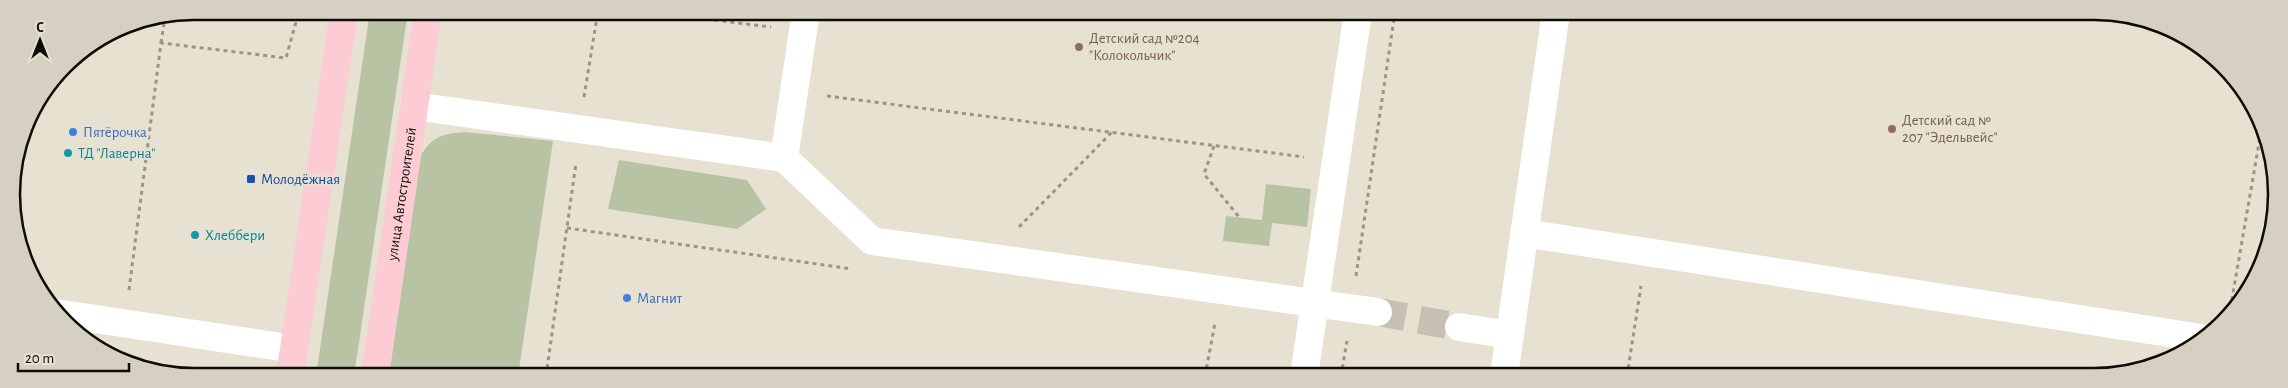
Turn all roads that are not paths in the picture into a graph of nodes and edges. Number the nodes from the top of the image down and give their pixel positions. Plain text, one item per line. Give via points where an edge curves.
1 (343, 20) edge
2 (427, 20) edge
3 (805, 20) edge
4 (1357, 20) edge
5 (1555, 20) edge
6 (414, 106) junction
7 (784, 158) junction
8 (1524, 233) junction
9 (1315, 304) junction
10 (1378, 312) tunnel mouth
11 (69, 315) edge
12 (1459, 327) tunnel mouth
13 (1510, 335) junction
14 (2194, 337) edge
15 (294, 349) junction
16 (291, 368) edge
17 (376, 368) edge
18 (1305, 368) edge
19 (1505, 368) edge

1 - 15 main road
2 - 6 main road, улица Автостроителей
3 - 7 lane
4 - 9 lane
5 - 8 lane
6 - 7 lane
6 - 17 main road, улица Автостроителей
7 - 9 lane via 872,241
8 - 13 lane
8 - 14 lane
9 - 10 lane
9 - 18 lane
11 - 15 lane
12 - 13 lane
13 - 19 lane
15 - 16 main road

